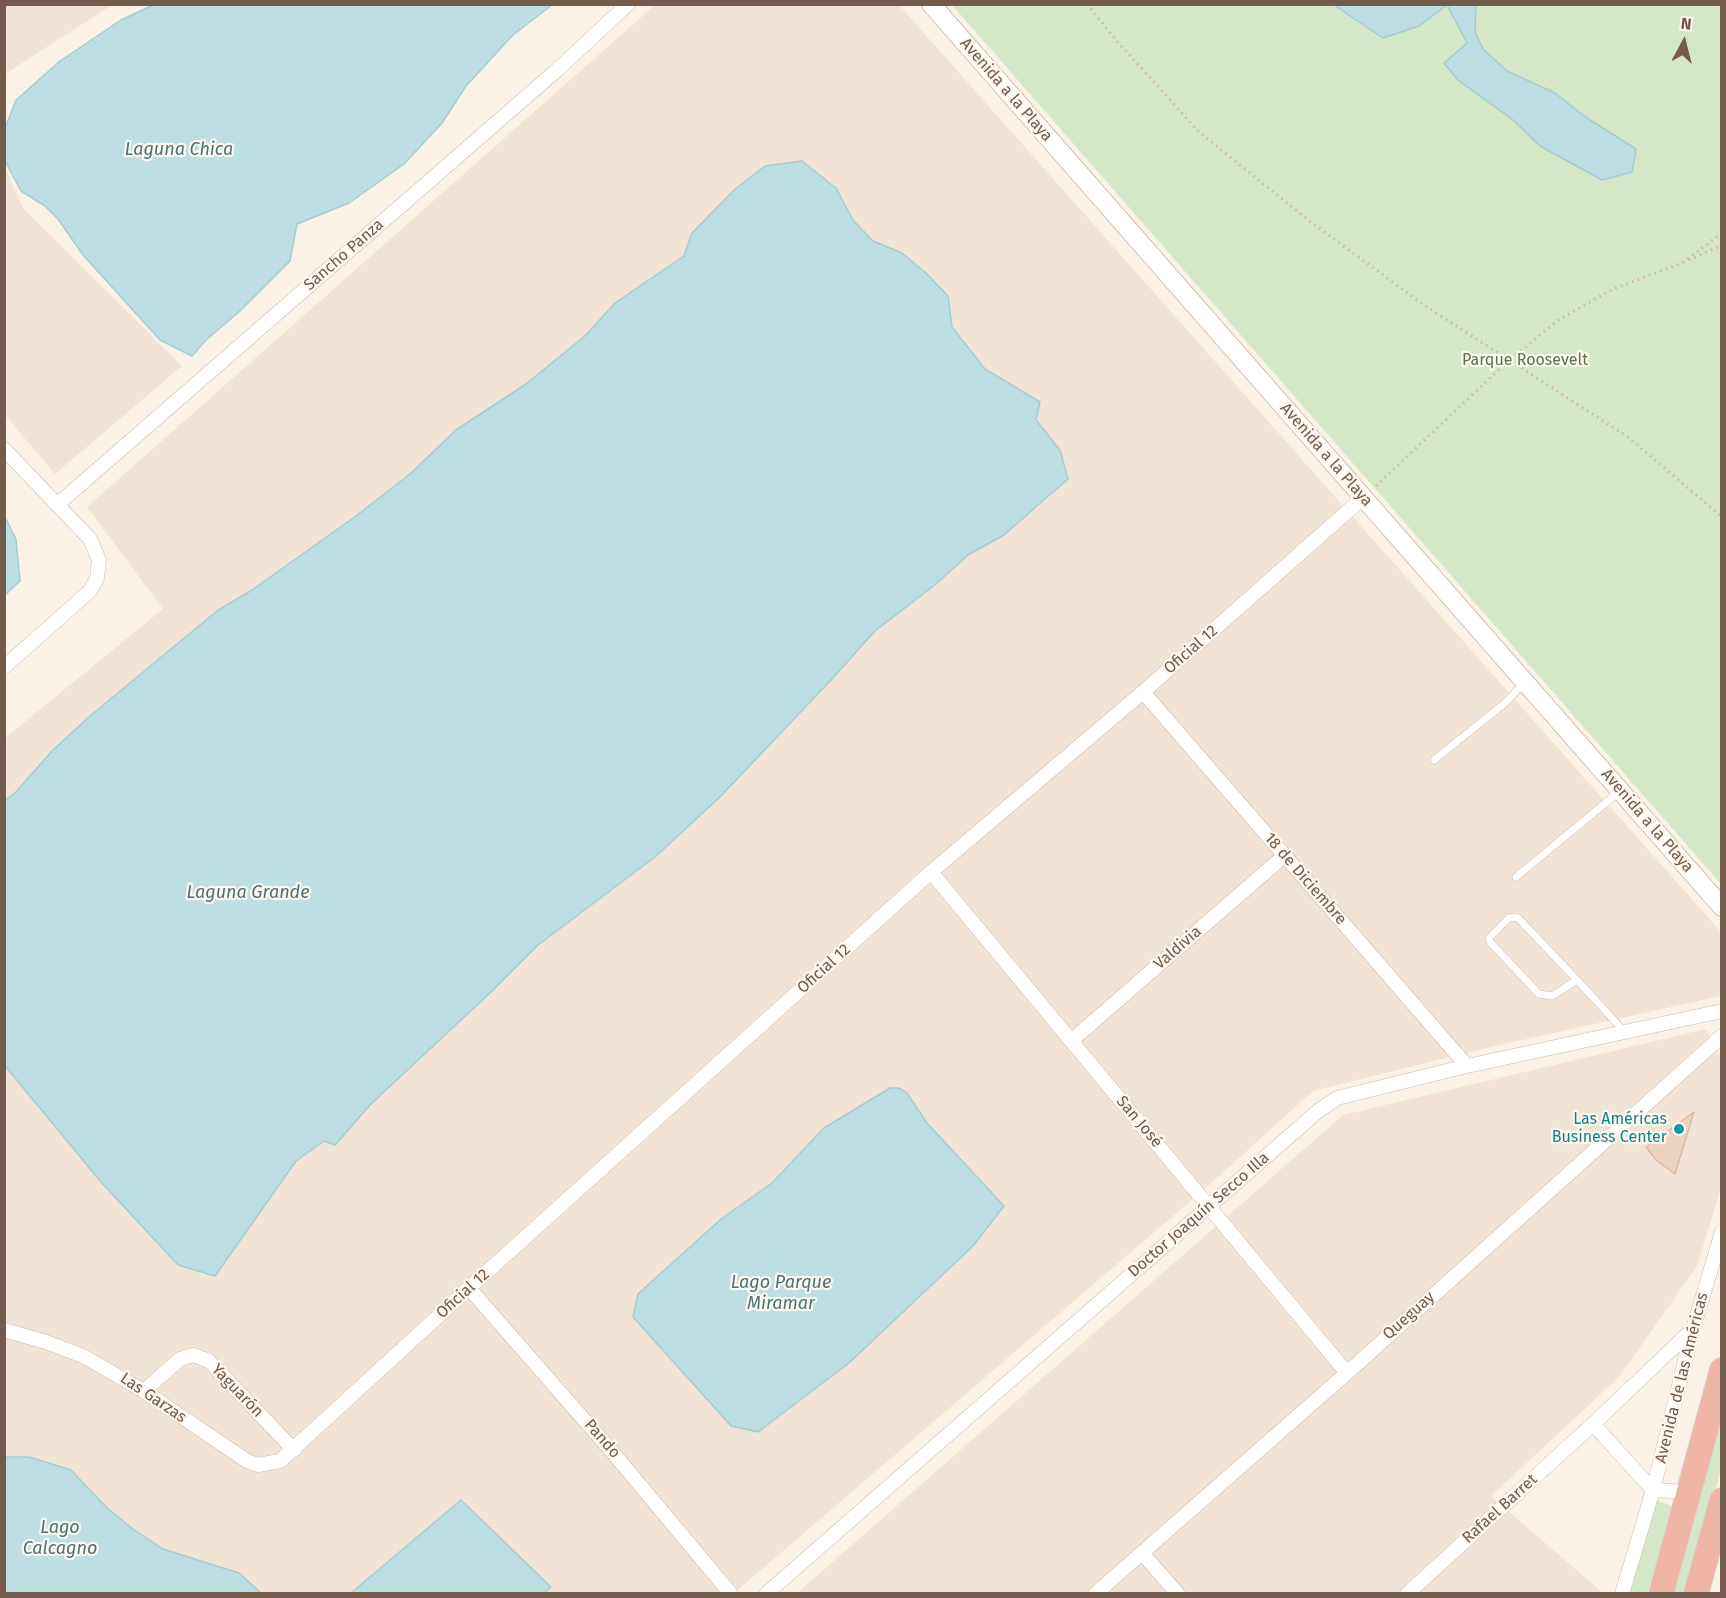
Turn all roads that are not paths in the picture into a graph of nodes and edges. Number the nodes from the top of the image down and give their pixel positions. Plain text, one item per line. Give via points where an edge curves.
1 (628, 4) edge
2 (931, 4) edge
3 (4, 449) edge
4 (1364, 497) junction
5 (58, 504) junction
6 (4, 667) edge
7 (1525, 682) junction
8 (1143, 692) junction
9 (1434, 760) dead end
10 (1620, 791) junction
11 (1285, 855) junction
12 (931, 872) junction
13 (1516, 877) dead end
14 (1722, 907) edge
15 (1577, 980) junction
16 (1722, 1011) edge
17 (1624, 1031) junction
18 (1722, 1036) edge
19 (1071, 1041) junction
20 (1467, 1066) junction
21 (1208, 1207) junction
22 (1722, 1232) edge
23 (469, 1288) junction
24 (1693, 1329) junction
25 (4, 1330) edge
26 (1722, 1370) edge
27 (1347, 1373) junction
28 (144, 1391) junction
29 (1593, 1424) junction
30 (294, 1450) junction
31 (1653, 1490) junction
32 (1688, 1492) junction
33 (1722, 1500) edge
34 (1142, 1553) junction
35 (731, 1593) edge
36 (766, 1593) edge
37 (1095, 1593) edge
38 (1178, 1593) edge
39 (1407, 1593) edge
40 (1622, 1593) edge
41 (1660, 1593) edge
42 (1696, 1593) edge

1 - 5 street, Sancho Panza
2 - 4 street, Avenida a la Playa
3 - 5 street
4 - 7 street, Avenida a la Playa
4 - 8 street, Oficial 12
5 - 6 street via 90,538 99,560 97,579 90,591
7 - 9 lane
7 - 10 street, Avenida a la Playa
8 - 11 street, 18 de Diciembre
8 - 12 street, Oficial 12
10 - 13 lane
10 - 14 street, Avenida a la Playa
11 - 19 street, Valdivia
11 - 20 street, 18 de Diciembre
12 - 19 street, San José
12 - 23 street, Oficial 12
15 - 15 lane via 1515,916 1489,938 1539,994 1552,996
15 - 17 lane
16 - 17 street, Doctor Joaquín Secco Illa
17 - 20 street, Doctor Joaquín Secco Illa
18 - 27 street, Queguay
19 - 21 street, San José
20 - 21 street, Doctor Joaquín Secco Illa via 1336,1098
21 - 27 street, San José
21 - 36 street, Doctor Joaquín Secco Illa
22 - 24 street, Avenida de las Américas
23 - 30 street, Oficial 12
23 - 35 street, Pando
24 - 29 street, Rafael Barret
24 - 31 street, Avenida de las Américas
25 - 28 street, Las Garzas via 83,1356
26 - 32 highway, Avenida de las Américas
27 - 34 street, Queguay
28 - 30 street, Las Garzas via 247,1461 258,1465 280,1461
28 - 30 street, Yaguarón via 180,1359 193,1356 209,1361
29 - 31 street
29 - 39 street, Rafael Barret
31 - 32 street
31 - 40 street, Avenida de las Américas
32 - 41 highway, Avenida de las Américas
33 - 42 highway
34 - 37 street, Queguay
34 - 38 street

